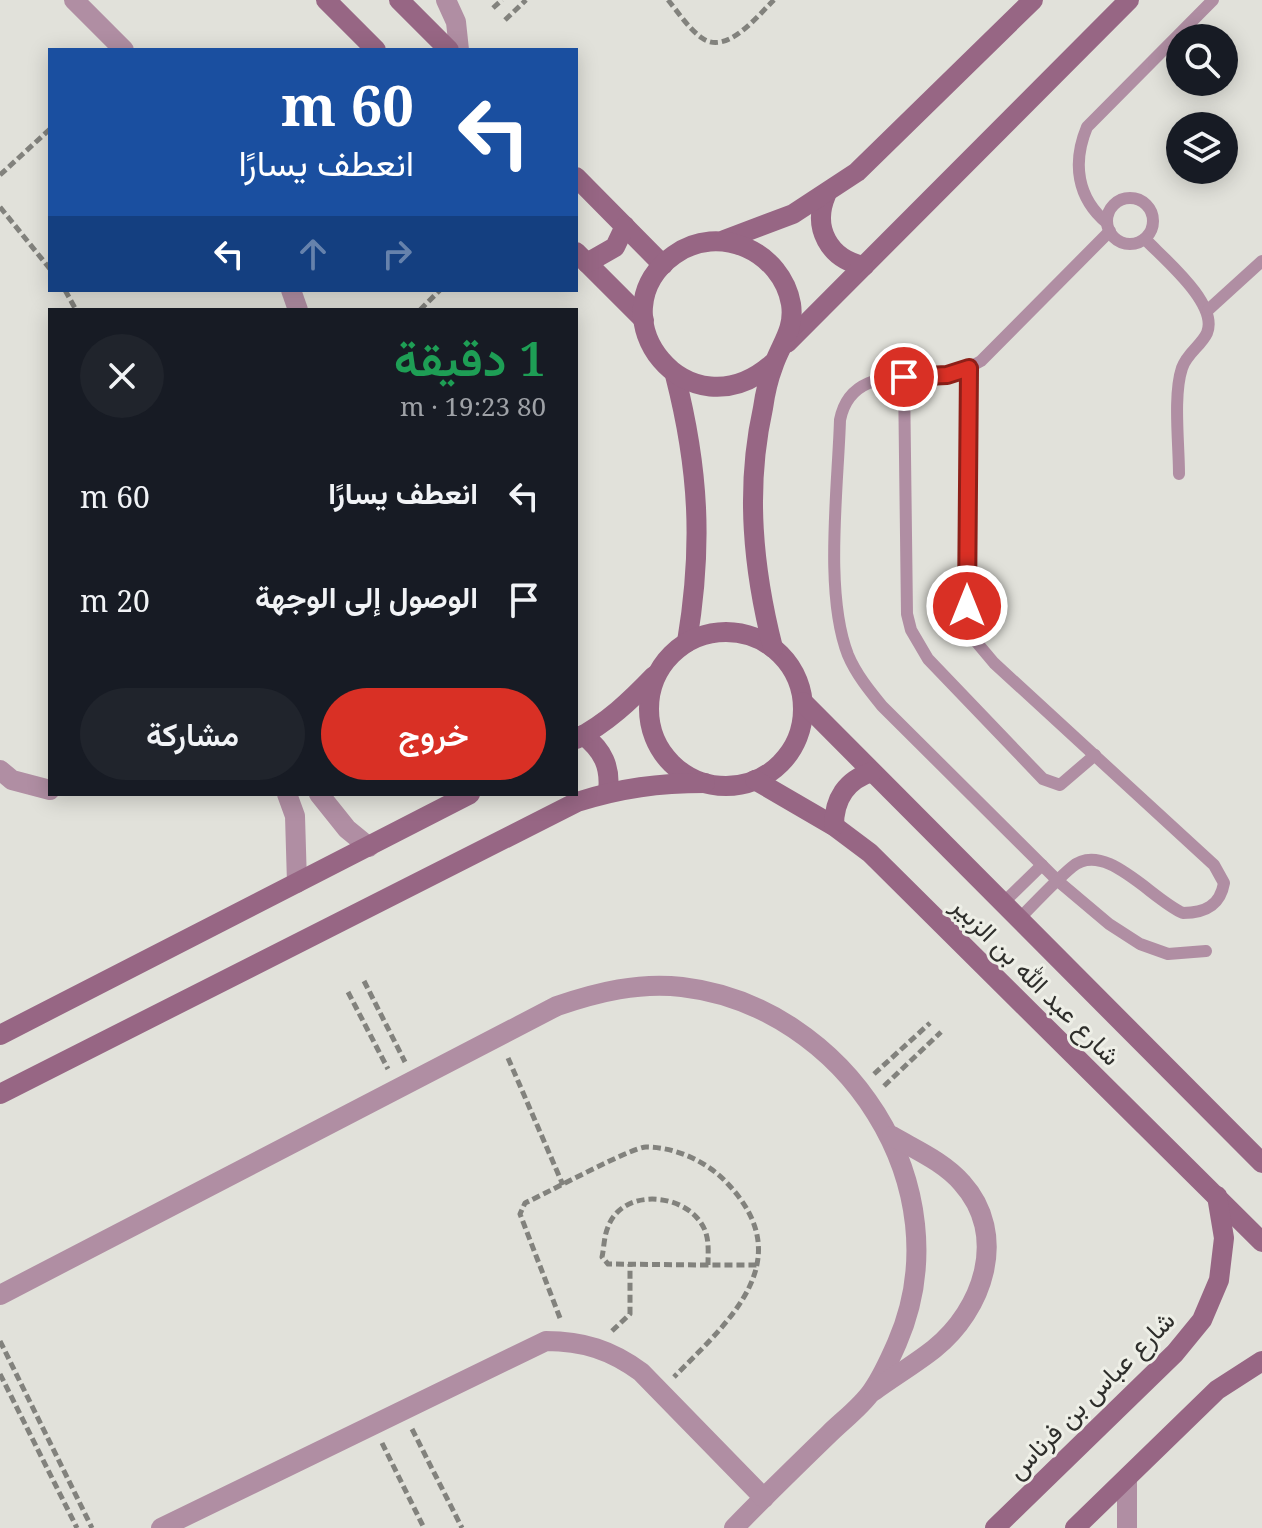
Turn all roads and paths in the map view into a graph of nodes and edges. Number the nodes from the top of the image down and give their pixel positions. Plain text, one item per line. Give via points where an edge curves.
1 (74, 0) edge
2 (326, 0) edge
3 (399, 0) edge
4 (446, 0) edge
5 (502, 0) edge
6 (526, 0) edge
7 (668, 0) edge
8 (774, 0) edge
9 (1033, 0) edge
10 (1129, 0) edge
11 (1213, 0) edge
12 (493, 8) dead end
13 (505, 20) dead end
14 (122, 48) edge
15 (374, 48) edge
16 (447, 48) edge
17 (459, 48) edge
18 (48, 131) edge
19 (0, 175) edge
20 (578, 179) edge
21 (826, 195) junction
22 (0, 207) edge
23 (625, 226) junction
24 (1109, 227) junction
25 (1145, 239) junction
26 (721, 241) junction
27 (582, 258) edge
28 (1262, 261) edge
29 (663, 265) junction
30 (864, 266) junction
31 (48, 267) edge
32 (438, 292) edge
33 (422, 308) edge
34 (1208, 310) junction
35 (644, 320) junction
36 (779, 355) junction
37 (969, 368) junction
38 (675, 375) junction
39 (904, 377) junction
40 (1179, 474) dead end
41 (687, 642) junction
42 (773, 648) junction
43 (659, 670) junction
44 (803, 702) junction
45 (579, 737) edge
46 (1095, 755) junction
47 (0, 770) edge
48 (872, 772) junction
49 (755, 780) junction
50 (705, 783) junction
51 (48, 789) edge
52 (608, 792) junction
53 (288, 796) edge
54 (321, 796) edge
55 (466, 796) edge
56 (834, 826) junction
57 (369, 847) junction
58 (1042, 865) junction
59 (1058, 881) junction
60 (297, 883) junction
61 (1003, 903) junction
62 (1019, 919) junction
63 (1206, 951) dead end
64 (364, 981) dead end
65 (348, 992) dead end
66 (930, 1023) dead end
67 (2, 1030) edge
68 (941, 1032) dead end
69 (498, 1037) junction
70 (406, 1083) junction
71 (864, 1093) junction
72 (0, 1094) edge
73 (892, 1136) junction
74 (1262, 1163) edge
75 (563, 1185) junction
76 (1217, 1196) junction
77 (1262, 1242) edge
78 (630, 1264) junction
79 (708, 1265) junction
80 (758, 1265) junction
81 (0, 1295) edge
82 (0, 1341) edge
83 (569, 1341) junction
84 (595, 1346) junction
85 (1262, 1361) edge
86 (0, 1374) edge
87 (659, 1392) junction
88 (871, 1392) junction
89 (402, 1411) junction
90 (374, 1425) junction
91 (1127, 1478) junction
92 (764, 1498) junction
93 (77, 1528) edge
94 (92, 1528) edge
95 (161, 1528) edge
96 (424, 1528) edge
97 (462, 1528) edge
98 (734, 1528) edge
99 (995, 1528) edge
100 (1075, 1528) edge
101 (1127, 1528) edge

1 - 14 street
2 - 15 street
3 - 16 street
4 - 17 street via 456,22
5 - 12 path
6 - 13 path
7 - 8 path via 703,39 715,42 734,37
9 - 21 street via 857,172
10 - 30 street
11 - 24 lane via 1087,127 1079,180 1089,204
18 - 19 path
20 - 23 street
21 - 26 street via 793,214
21 - 30 street via 820,218 825,241 842,258
22 - 31 path
23 - 27 street via 615,247
23 - 29 street
24 - 25 lane via 1115,238 1130,244
24 - 25 lane via 1108,215 1119,202 1135,199 1152,215
24 - 37 lane
25 - 34 lane
26 - 29 street via 689,246
26 - 36 street via 760,254 785,286 791,326
27 - 35 street
28 - 34 lane
29 - 35 street via 648,291
30 - 36 street
32 - 33 path
34 - 40 lane via 1209,329 1186,357 1180,375
35 - 38 street via 659,360
36 - 38 street via 744,384 726,388
36 - 42 street via 754,458 752,506 761,601
37 - 39 lane
37 - 46 lane via 968,622 982,652
38 - 41 street via 697,481 696,589
39 - 46 lane via 907,614 918,645 1043,779 1060,785
39 - 58 lane via 867,380 843,403 839,626 863,682 882,706
41 - 42 street via 731,632
41 - 43 street
42 - 44 street via 788,663
43 - 45 street via 630,702
43 - 50 street via 649,696 650,724 660,750 680,771
44 - 48 street, شارع عبد الله بن الزبير
44 - 49 street via 802,722 786,757
45 - 52 street via 602,754
46 - 59 lane via 1214,865 1224,883 1223,893 1208,909 1183,913 1106,860 1087,858
47 - 51 street via 12,780
48 - 56 street via 843,790
48 - 61 street, شارع عبد الله بن الزبير
49 - 50 street via 730,786
49 - 56 street, شارع عبد الله بن الزبير
50 - 52 street via 661,783
52 - 72 street via 577,802
53 - 60 street via 295,816
54 - 57 street
55 - 57 street
56 - 76 street, شارع عبد الله بن الزبير via 870,853
57 - 60 street
58 - 59 lane
58 - 61 lane
59 - 62 lane
59 - 63 lane via 1140,944 1168,954
60 - 67 street
61 - 62 street, شارع عبد الله بن الزبير
62 - 74 street, شارع عبد الله بن الزبير
64 - 70 path
65 - 70 path
66 - 71 path
68 - 71 path
69 - 70 street
69 - 71 street via 557,1006 598,993 639,986 681,987 763,1009 799,1031
69 - 75 path
70 - 81 street
71 - 73 street
73 - 88 street via 915,1217 916,1259 898,1341
73 - 88 street via 941,1164 963,1184 979,1209 987,1238 986,1268 977,1297 936,1348
75 - 80 path via 644,1146 677,1151 720,1175 737,1194 759,1240
75 - 83 path via 525,1203 520,1214
76 - 77 street, شارع عبد الله بن الزبير
76 - 99 street, شارع عباس بن فرناس via 1224,1238 1219,1280 1202,1320 1175,1353
78 - 79 path
78 - 79 path via 608,1264 602,1257 608,1225 631,1204 661,1198 690,1210 701,1222 708,1236
78 - 84 path via 630,1314
79 - 80 path
80 - 87 path via 736,1314
82 - 94 path
83 - 84 street
83 - 89 street via 546,1341
84 - 87 street via 619,1356
85 - 91 street via 1217,1390
86 - 93 path
87 - 92 street
88 - 92 street
89 - 90 street
89 - 97 path
90 - 95 street
90 - 96 path
91 - 100 street
91 - 101 street
92 - 98 street

